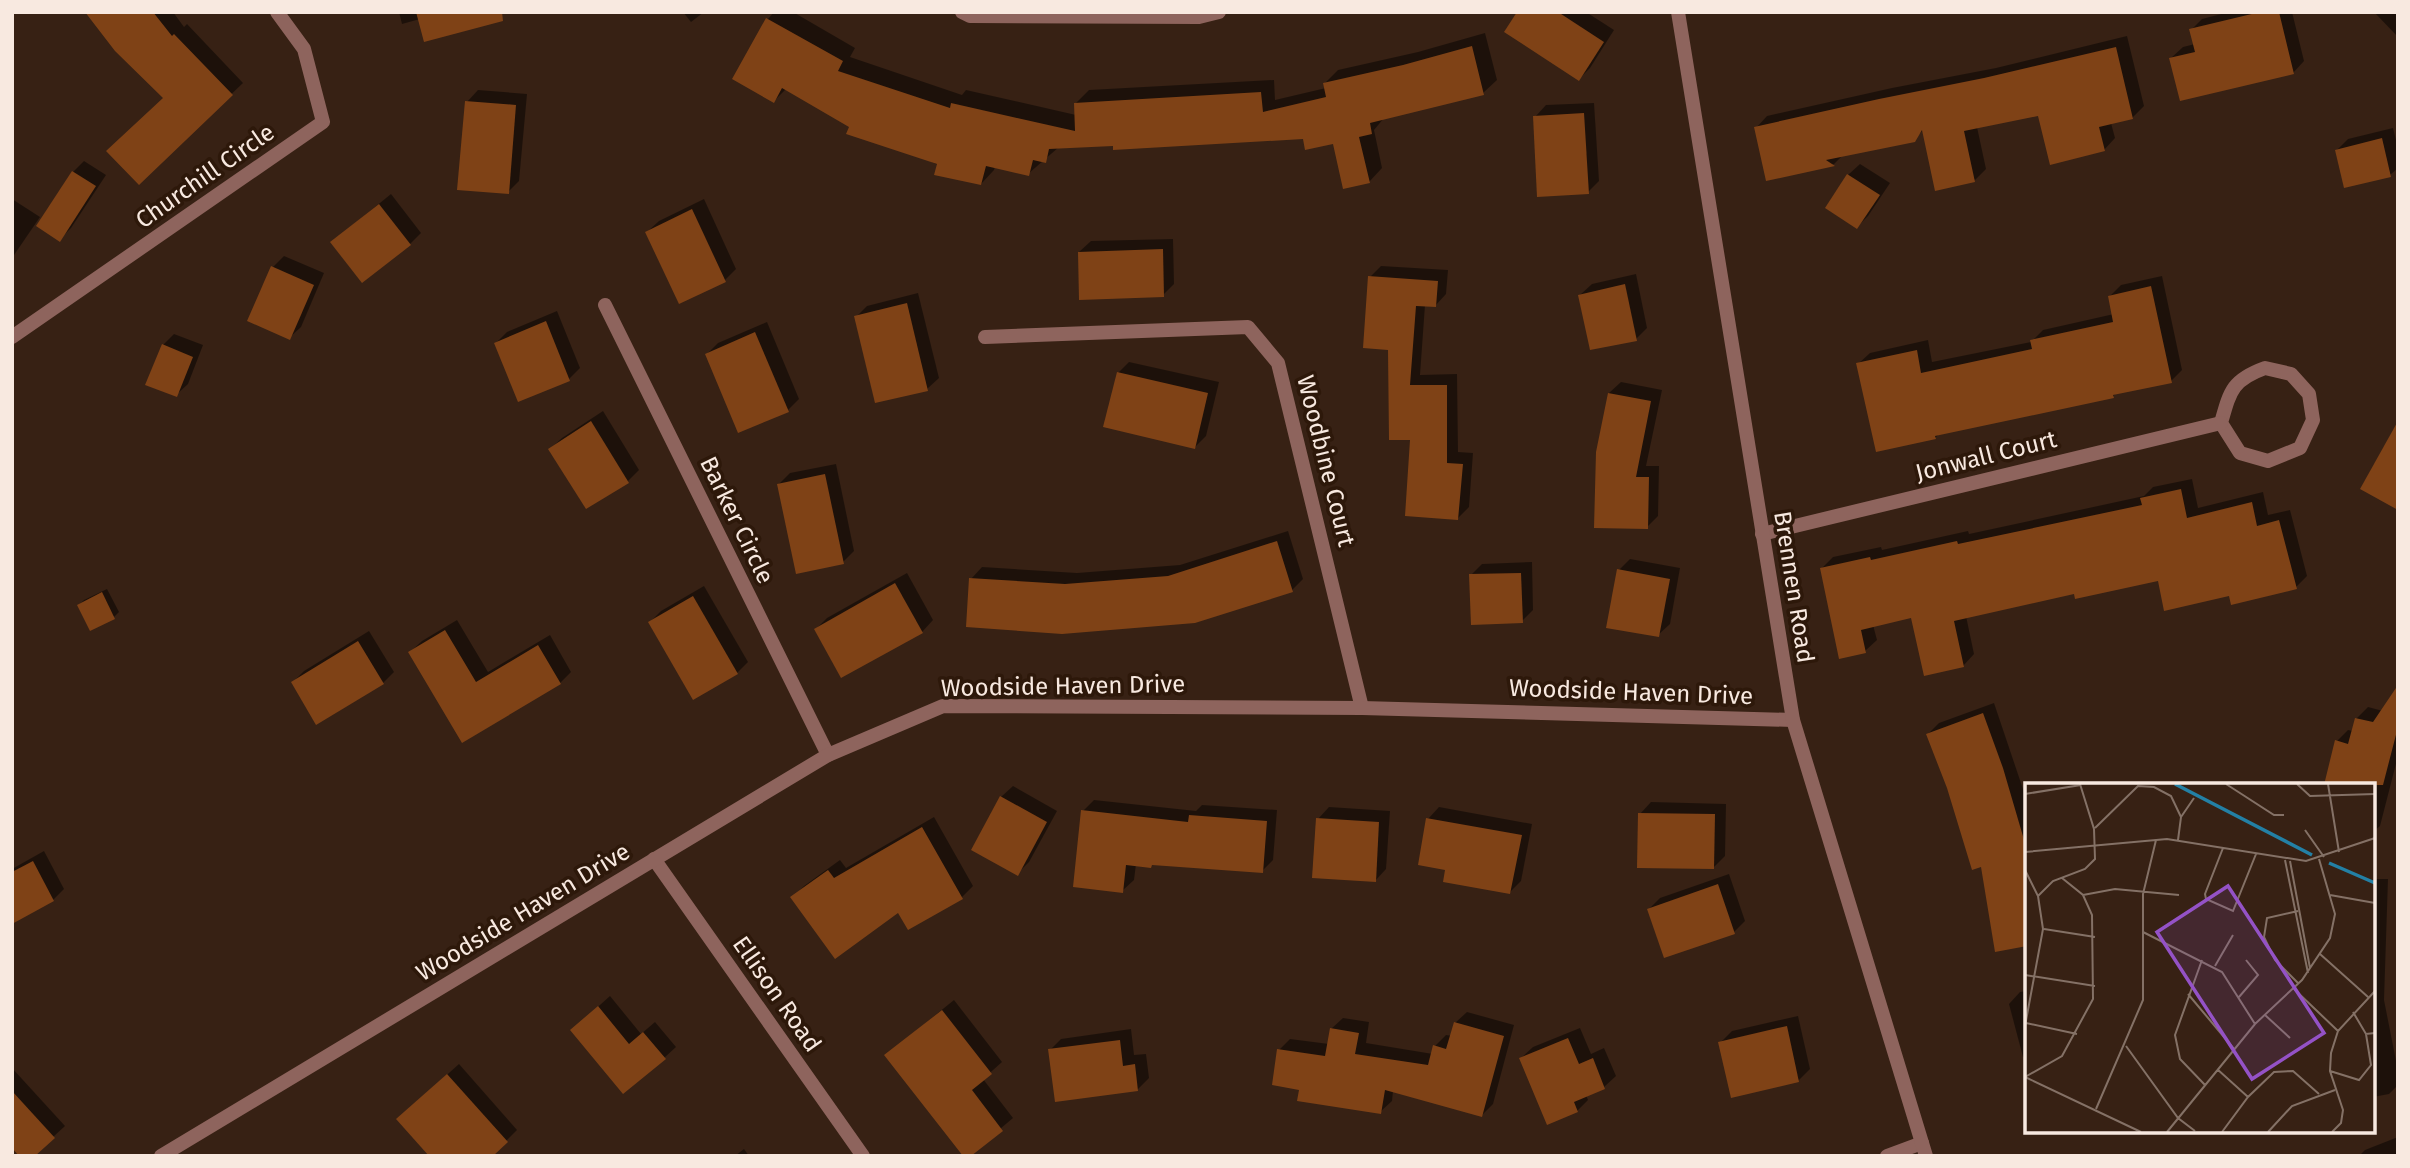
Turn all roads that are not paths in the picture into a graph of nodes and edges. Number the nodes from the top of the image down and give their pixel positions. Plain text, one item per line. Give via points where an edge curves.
1 (277, 12) edge
2 (962, 12) edge
3 (1219, 12) edge
4 (1678, 12) edge
5 (605, 305) dead end
6 (12, 337) edge
7 (985, 337) dead end
8 (2221, 423) junction
9 (1762, 534) junction
10 (1362, 708) junction
11 (1793, 720) junction
12 (828, 755) junction
13 (654, 859) junction
14 (1924, 1149) edge
15 (161, 1156) edge
16 (863, 1156) edge
17 (1887, 1156) edge

1 - 6 street, Churchill Circle via 304,49 323,122
2 - 3 street via 970,16 1199,17
4 - 9 street, Brennen Road
5 - 12 street, Barker Circle
7 - 10 street, Woodbine Court via 1248,327 1279,363
8 - 8 street via 2229,396 2244,375 2265,368 2291,374 2309,394 2313,420 2301,448 2268,461 2240,453
8 - 9 street, Jonwall Court
9 - 11 street, Brennen Road
10 - 11 street, Woodside Haven Drive
10 - 12 street, Woodside Haven Drive via 943,706
11 - 14 street, Brennen Road
12 - 13 street, Woodside Haven Drive
13 - 15 street, Woodside Haven Drive
13 - 16 street, Ellison Road
14 - 17 street

